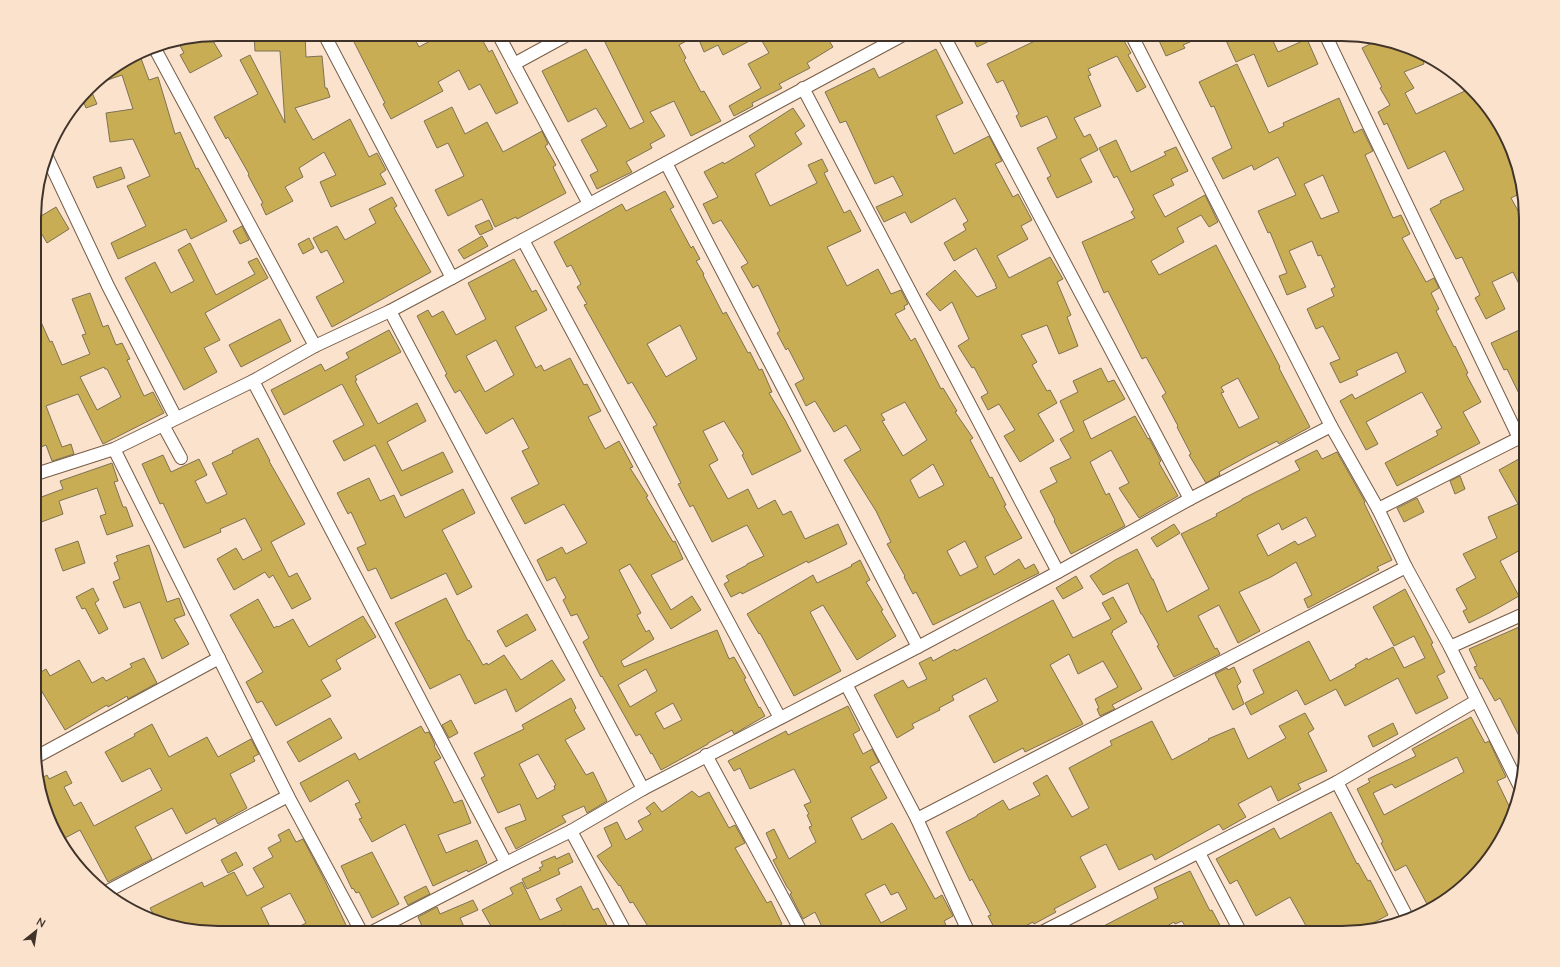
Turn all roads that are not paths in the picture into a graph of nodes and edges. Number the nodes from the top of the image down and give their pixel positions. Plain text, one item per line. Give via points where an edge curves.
1 (328, 41) edge
2 (502, 41) edge
3 (556, 41) edge
4 (892, 41) edge
5 (947, 41) edge
6 (1136, 41) edge
7 (1328, 41) edge
8 (156, 52) edge
9 (514, 64) junction
10 (803, 88) junction
11 (50, 162) edge
12 (666, 163) junction
13 (589, 204) junction
14 (523, 240) junction
15 (452, 278) junction
16 (390, 311) junction
17 (315, 346) junction
18 (253, 381) junction
19 (176, 418) junction
20 (163, 425) junction
21 (1332, 426) junction
22 (1519, 430) edge
23 (1519, 438) edge
24 (114, 449) junction
25 (181, 458) dead end
26 (41, 472) edge
27 (1190, 499) junction
28 (1378, 509) junction
29 (1406, 566) junction
30 (1058, 572) junction
31 (1519, 616) edge
32 (918, 647) junction
33 (1450, 647) junction
34 (219, 658) junction
35 (846, 684) junction
36 (1476, 701) junction
37 (780, 718) junction
38 (41, 754) edge
39 (706, 755) junction
40 (1516, 780) edge
41 (1337, 782) junction
42 (643, 789) junction
43 (288, 796) junction
44 (917, 818) junction
45 (571, 831) junction
46 (1199, 853) junction
47 (506, 863) junction
48 (111, 890) edge
49 (1406, 915) edge
50 (358, 926) edge
51 (384, 926) edge
52 (622, 926) edge
53 (798, 926) edge
54 (966, 926) edge
55 (1064, 926) edge
56 (1237, 926) edge

1 - 15 street
2 - 9 street
3 - 9 street
4 - 10 street
5 - 27 street
6 - 21 street
7 - 22 street
8 - 17 street
9 - 13 street
10 - 12 street
10 - 30 street
11 - 19 street via 108,286
12 - 13 street
12 - 32 street
13 - 14 street
14 - 15 street
14 - 37 street
15 - 16 street
16 - 17 street
16 - 42 street
17 - 18 street
18 - 19 street
18 - 47 street
19 - 20 street
20 - 24 street
20 - 25 street
21 - 27 street
21 - 28 street
23 - 28 street
24 - 26 street
24 - 34 street
27 - 30 street
28 - 29 street
29 - 33 street
29 - 44 street
30 - 32 street
31 - 33 street
32 - 35 street
33 - 36 street
34 - 38 street
34 - 43 street
35 - 37 street
35 - 44 street
36 - 40 street
36 - 41 street
37 - 39 street
39 - 42 street
39 - 53 street
41 - 46 street
41 - 49 street
42 - 45 street
43 - 48 street
43 - 50 street
44 - 54 street
45 - 47 street
45 - 52 street
46 - 55 street
46 - 56 street
47 - 51 street

